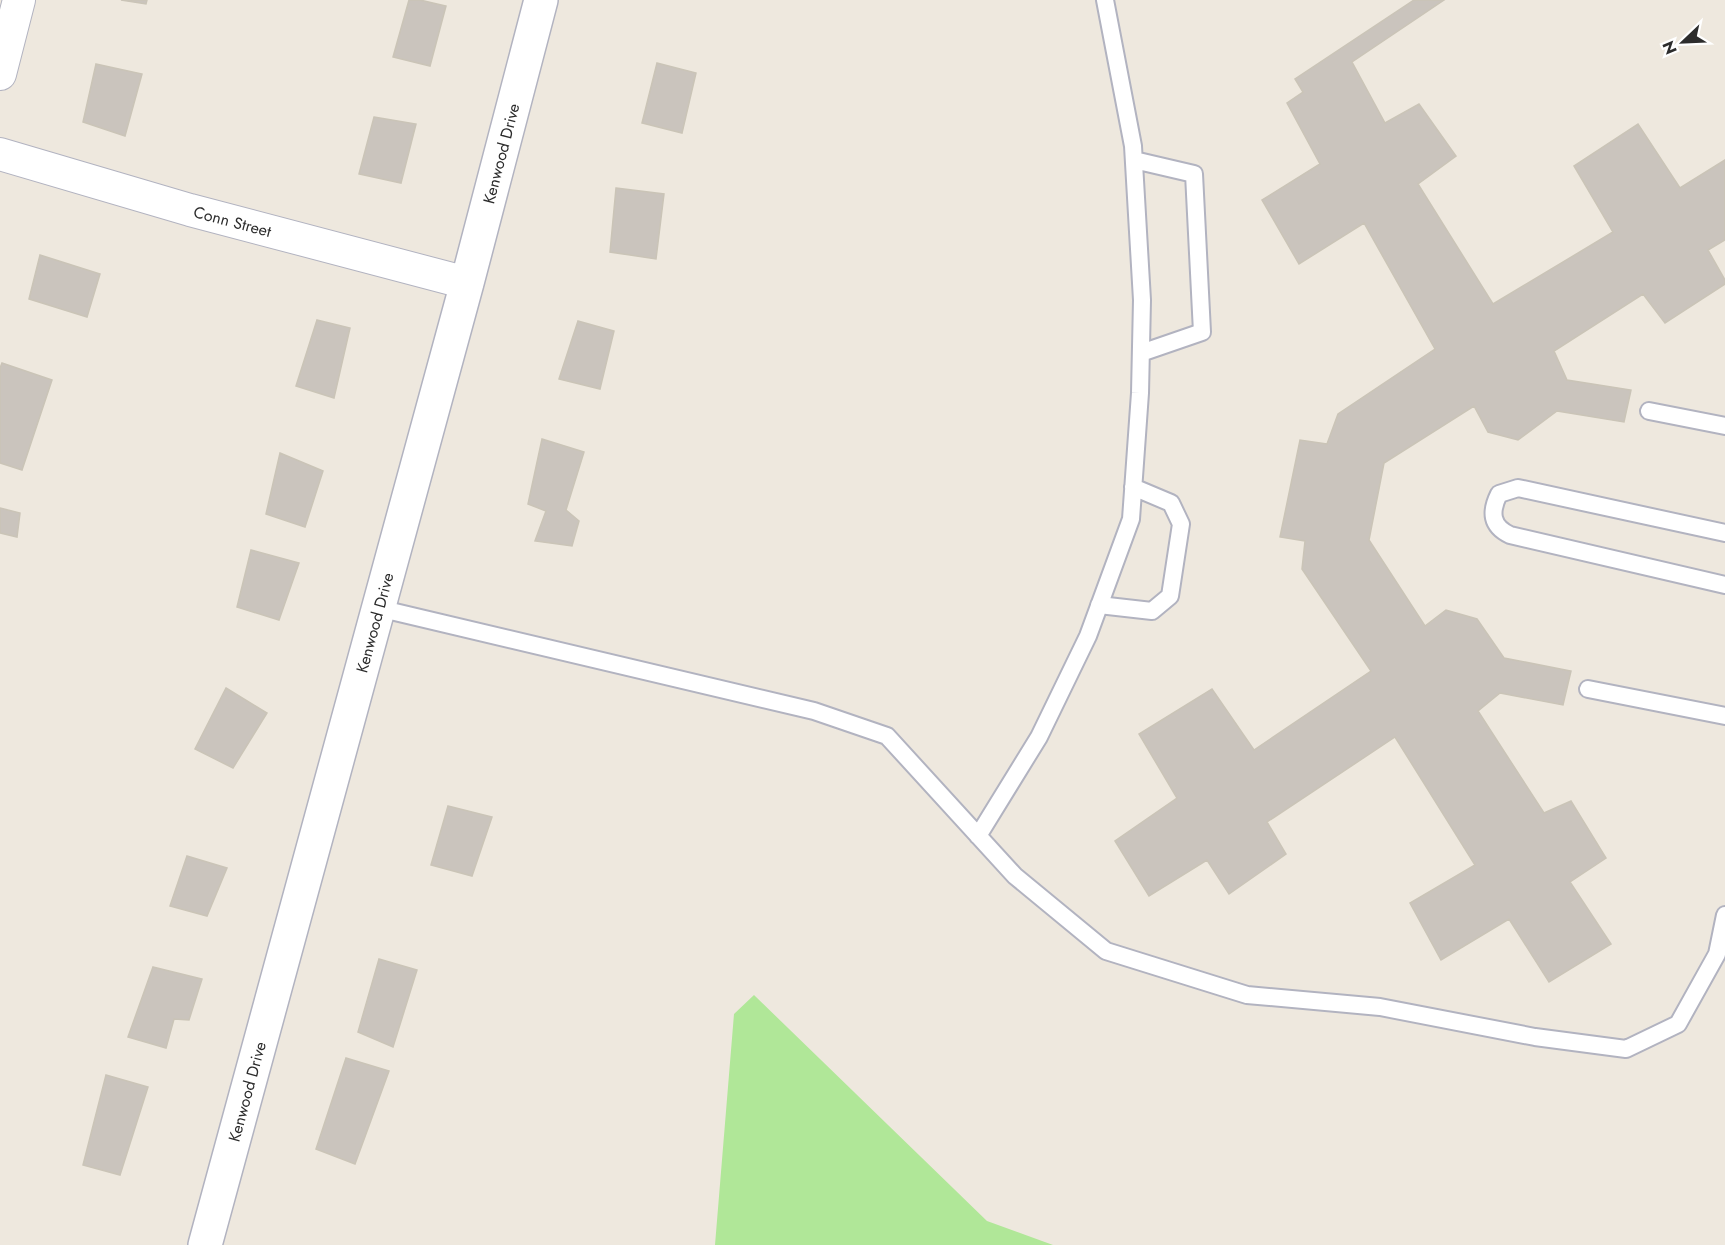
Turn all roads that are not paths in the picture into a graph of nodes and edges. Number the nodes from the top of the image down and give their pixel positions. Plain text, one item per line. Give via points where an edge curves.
1 (19, 0) edge
2 (541, 0) edge
3 (1106, 0) edge
4 (0, 74) edge
5 (0, 154) edge
6 (1134, 160) junction
7 (467, 283) junction
8 (1141, 352) junction
9 (1649, 411) dead end
10 (1725, 426) edge
11 (1133, 488) junction
12 (1725, 533) edge
13 (1725, 585) edge
14 (1099, 605) junction
15 (378, 608) junction
16 (1588, 689) dead end
17 (1725, 716) edge
18 (978, 836) junction
19 (1725, 915) edge
20 (205, 1245) edge

1 - 4 street
2 - 7 street, Kenwood Drive
3 - 6 lane
5 - 7 street, Conn Street via 190,210
6 - 8 lane
6 - 8 lane via 1194,174 1202,332
7 - 15 street, Kenwood Drive
8 - 11 lane
9 - 10 lane
11 - 14 lane via 1131,519
11 - 14 lane via 1172,503 1181,524 1170,596 1152,611
12 - 13 lane via 1518,488 1499,494 1493,507 1501,531 1510,536
14 - 18 lane via 1039,737
15 - 18 lane via 814,711 887,736
15 - 20 street, Kenwood Drive
16 - 17 lane
18 - 19 lane via 1015,876 1106,951 1247,995 1380,1007 1535,1037 1626,1049 1678,1024 1717,954

